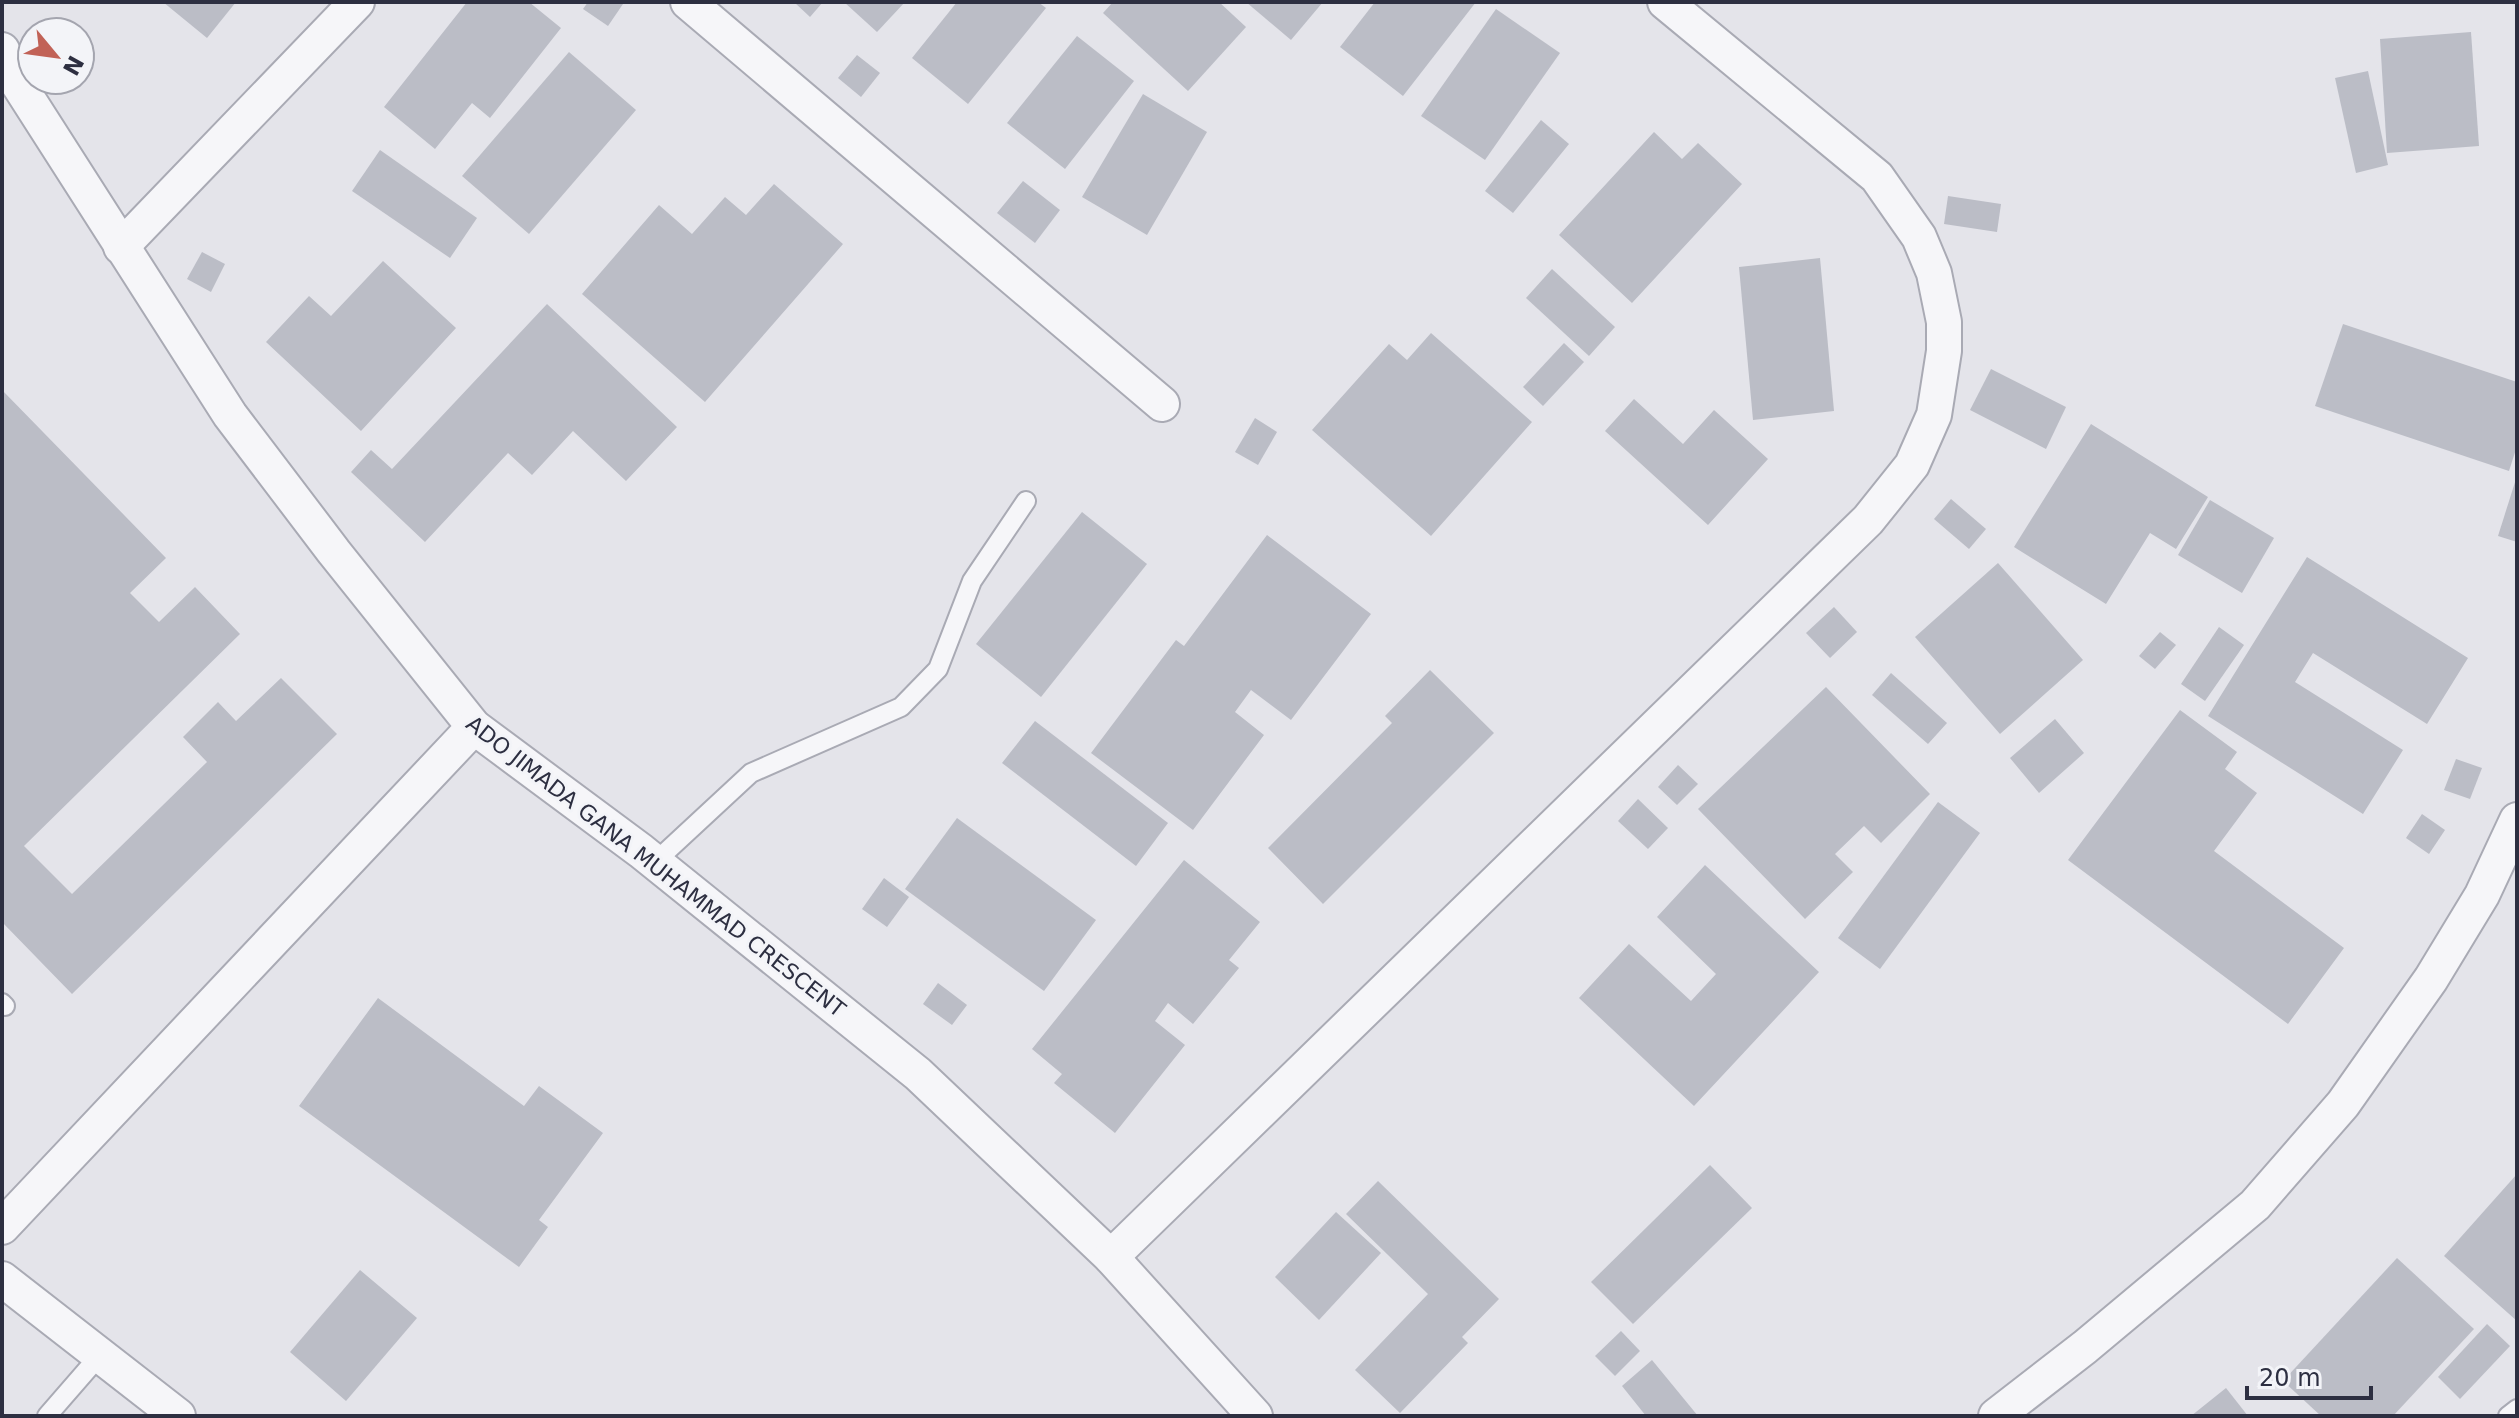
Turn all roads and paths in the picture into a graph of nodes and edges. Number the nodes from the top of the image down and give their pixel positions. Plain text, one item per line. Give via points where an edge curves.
1 (357, 2) edge
2 (688, 2) edge
3 (1665, 2) edge
4 (2, 50) edge
5 (121, 247) junction
6 (1162, 404) dead end
7 (1026, 501) dead end
8 (474, 727) junction
9 (2517, 820) edge
10 (655, 862) junction
11 (2, 1227) edge
12 (1111, 1257) junction
13 (2, 1279) edge
14 (100, 1355) junction
15 (2517, 1409) edge
16 (47, 1416) edge
17 (178, 1416) edge
18 (1255, 1416) edge
19 (1996, 1416) edge
20 (2508, 1416) edge

1 - 5 street
2 - 6 street
3 - 12 street via 1877,177 1919,237 1934,273 1944,322 1944,351 1929,428 1912,465 1868,520
4 - 5 street, ADO JIMADA GANA MUHAMMAD CRESCENT
5 - 8 street, ADO JIMADA GANA MUHAMMAD CRESCENT via 230,415
7 - 10 lane via 972,581 938,669 901,707 751,773
8 - 10 street, ADO JIMADA GANA MUHAMMAD CRESCENT
8 - 11 street
9 - 19 street via 2482,895 2431,979 2343,1104 2255,1205
10 - 12 street, ADO JIMADA GANA MUHAMMAD CRESCENT via 918,1074
12 - 18 street, ADO JIMADA GANA MUHAMMAD CRESCENT
13 - 14 street
14 - 16 lane
14 - 17 street
15 - 20 lane

